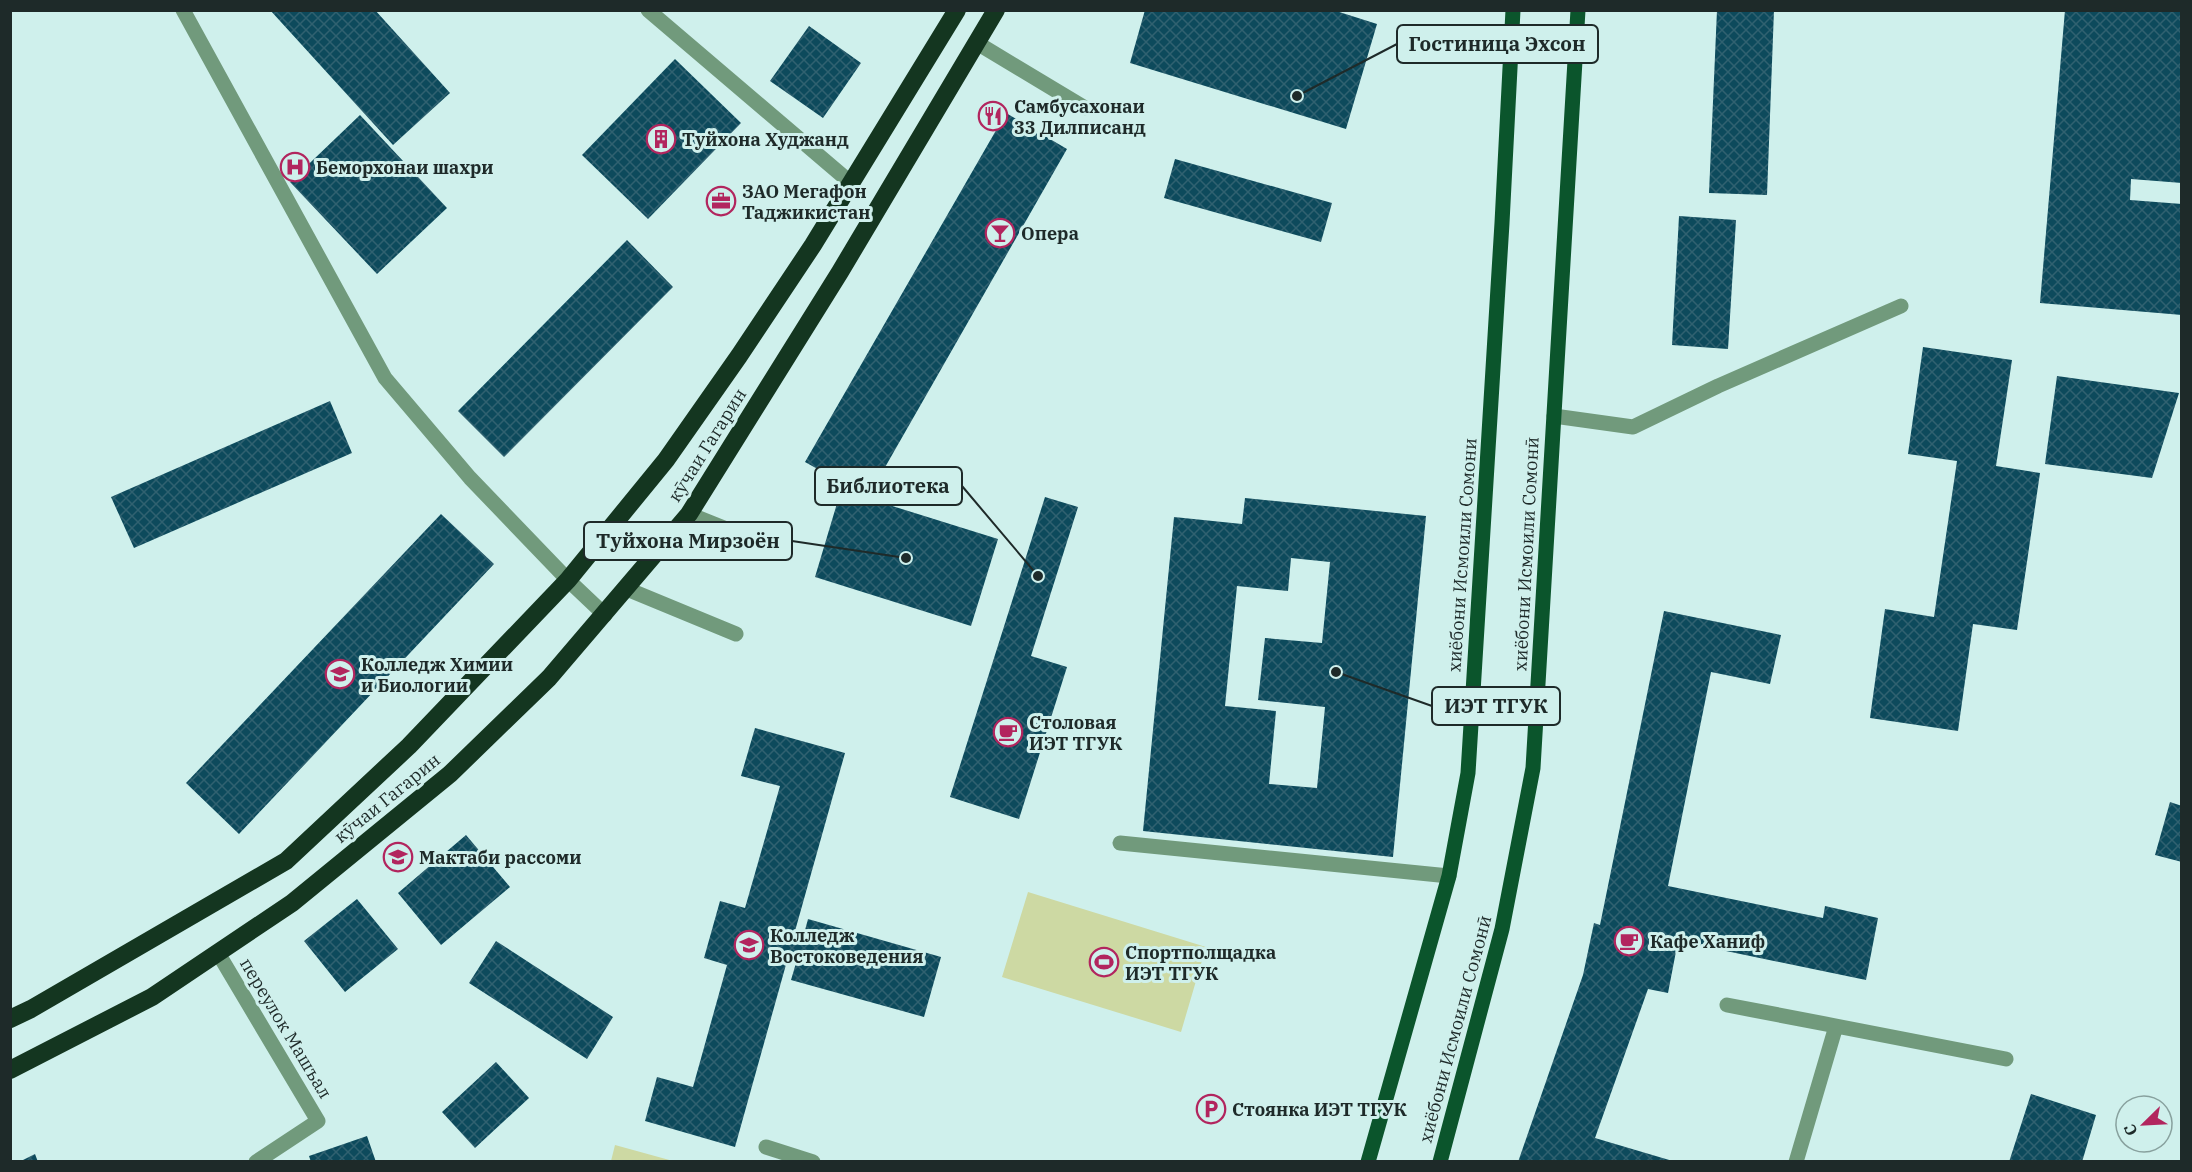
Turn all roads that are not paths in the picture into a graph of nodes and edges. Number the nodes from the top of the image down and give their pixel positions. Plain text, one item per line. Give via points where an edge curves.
1 (183, 10) edge
2 (648, 10) edge
3 (957, 10) edge
4 (996, 10) edge
5 (1513, 10) edge
6 (1578, 10) edge
7 (977, 43) junction
8 (1085, 108) dead end
9 (851, 183) junction
10 (1900, 306) dead end
11 (1554, 416) junction
12 (689, 514) junction
13 (771, 547) dead end
14 (568, 580) junction
15 (627, 588) junction
16 (605, 615) junction
17 (735, 634) dead end
18 (1120, 843) dead end
19 (1449, 876) junction
20 (218, 953) junction
21 (1727, 1005) dead end
22 (10, 1019) edge
23 (1836, 1026) junction
24 (2006, 1059) dead end
25 (10, 1070) edge
26 (766, 1148) dead end
27 (256, 1161) edge
28 (813, 1161) edge
29 (1368, 1161) edge
30 (1440, 1161) edge
31 (1796, 1161) edge

1 - 14 street via 385,378 470,478
2 - 9 street
3 - 9 highway, кӯчаи Гагарин
4 - 7 highway, кӯчаи Гагарин
5 - 19 main road, хиёбони Исмоили Сомони via 1468,773
6 - 11 main road, хиёбони Исмоили Сомонӣ
7 - 8 street
7 - 12 highway, кӯчаи Гагарин
9 - 14 highway, кӯчаи Гагарин via 666,460
10 - 11 street via 1633,427
11 - 30 main road, хиёбони Исмоили Сомонӣ via 1533,768 1502,929
12 - 13 street
12 - 15 highway, кӯчаи Гагарин
14 - 16 street
14 - 22 highway, кӯчаи Гагарин via 409,746 286,861
15 - 16 highway, кӯчаи Гагарин
15 - 17 street
16 - 20 highway, кӯчаи Гагарин via 549,678 450,774 292,903
18 - 19 street
19 - 29 main road, хиёбони Исмоили Сомони
20 - 25 highway, кӯчаи Гагарин via 152,996
20 - 27 street, переулок Машъал via 318,1121
21 - 23 street
23 - 24 street
23 - 31 street
26 - 28 street

